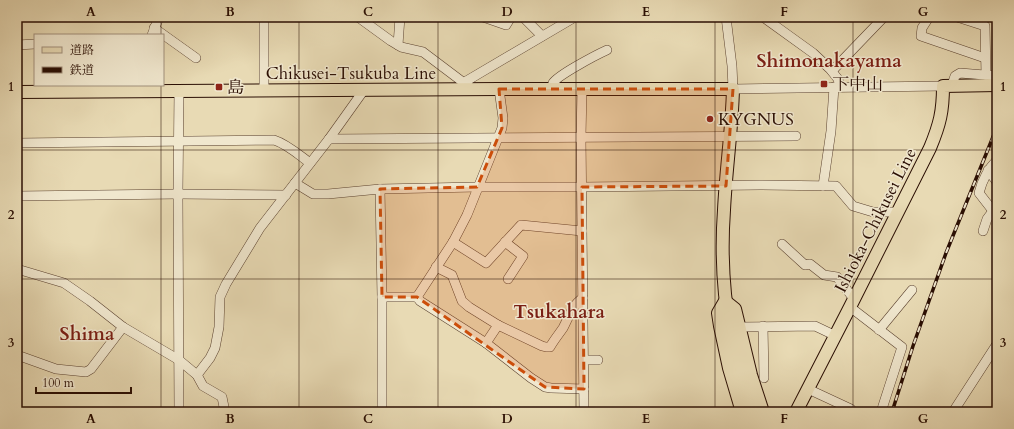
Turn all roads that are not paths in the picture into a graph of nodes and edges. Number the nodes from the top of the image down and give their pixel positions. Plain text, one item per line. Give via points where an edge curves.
1 (159, 17) edge
2 (264, 17) edge
3 (358, 17) edge
4 (400, 17) edge
5 (483, 17) edge
6 (512, 17) edge
7 (523, 17) edge
8 (575, 17) edge
9 (726, 17) edge
10 (763, 17) edge
11 (884, 17) edge
12 (929, 17) edge
13 (957, 17) edge
14 (153, 31) edge
15 (542, 36) junction
16 (164, 38) edge
17 (34, 44) edge
18 (398, 44) junction
19 (17, 45) edge
20 (607, 50) dead end
21 (196, 58) dead end
22 (985, 58) junction
23 (832, 71) junction
24 (986, 75) junction
25 (997, 76) edge
26 (997, 85) edge
27 (468, 86) junction
28 (947, 86) junction
29 (837, 87) junction
30 (138, 88) edge
31 (499, 89) junction
32 (552, 89) junction
33 (582, 89) junction
34 (733, 89) junction
35 (179, 90) junction
36 (364, 90) junction
37 (264, 91) junction
38 (17, 92) edge
39 (730, 136) junction
40 (796, 136) dead end
41 (581, 137) junction
42 (497, 138) junction
43 (329, 139) junction
44 (178, 141) junction
45 (17, 143) edge
46 (997, 160) edge
47 (310, 163) junction
48 (988, 170) junction
49 (997, 182) edge
50 (295, 183) junction
51 (726, 186) junction
52 (823, 186) junction
53 (477, 187) junction
54 (582, 187) junction
55 (380, 189) junction
56 (178, 194) junction
57 (286, 195) junction
58 (17, 196) edge
59 (995, 211) edge
60 (897, 212) junction
61 (582, 231) junction
62 (983, 231) dead end
63 (453, 242) junction
64 (506, 242) junction
65 (782, 244) dead end
66 (436, 267) junction
67 (17, 269) edge
68 (508, 279) dead end
69 (912, 290) dead end
70 (382, 297) junction
71 (417, 297) junction
72 (583, 298) junction
73 (725, 301) junction
74 (852, 303) junction
75 (498, 324) junction
76 (763, 326) junction
77 (123, 327) junction
78 (739, 327) junction
79 (879, 330) junction
80 (836, 336) junction
81 (486, 343) junction
82 (997, 344) edge
83 (17, 355) edge
84 (178, 360) junction
85 (584, 360) junction
86 (598, 360) dead end
87 (197, 375) junction
88 (764, 378) dead end
89 (584, 389) junction
90 (808, 389) junction
91 (852, 409) dead end
92 (179, 412) edge
93 (225, 412) edge
94 (382, 412) edge
95 (584, 412) edge
96 (742, 412) edge
97 (752, 412) edge
98 (763, 412) edge
99 (796, 412) edge
100 (881, 412) edge
101 (953, 412) edge

1 - 14 street
2 - 37 street
3 - 18 street
4 - 18 street
5 - 6 street via 506,25
7 - 15 street
8 - 15 street
9 - 34 street
10 - 23 street via 813,53
11 - 23 street
12 - 22 street via 922,28 921,36
13 - 22 street via 985,26
15 - 27 street
16 - 21 street
17 - 19 street
18 - 27 street via 423,52
20 - 32 street via 562,75 554,81
22 - 24 street
23 - 29 street via 838,79
24 - 25 street
24 - 28 street via 960,73
26 - 28 main road
27 - 31 main road, Chikusei-Tsukuba Line
27 - 36 main road, Chikusei-Tsukuba Line
28 - 29 street
28 - 60 main road, Ishioka-Chikusei Line via 937,132
29 - 34 street
29 - 52 street
30 - 35 main road, Chikusei-Tsukuba Line
30 - 38 main road, Chikusei-Tsukuba Line
31 - 32 main road, Chikusei-Tsukuba Line
31 - 42 street via 503,118
32 - 33 main road, Chikusei-Tsukuba Line
33 - 34 main road, Chikusei-Tsukuba Line
33 - 41 street
34 - 39 main road
35 - 37 main road, Chikusei-Tsukuba Line
35 - 44 street
36 - 37 main road, Chikusei-Tsukuba Line
36 - 43 street
39 - 40 street
39 - 41 street
39 - 51 main road
41 - 42 street
41 - 54 street
42 - 43 street
42 - 53 street
43 - 47 street
44 - 45 street
44 - 47 street via 274,140
44 - 56 street
46 - 48 street
47 - 50 street
48 - 49 street
48 - 59 street via 978,193
50 - 55 street via 313,194
50 - 57 street
51 - 52 street
51 - 54 street
51 - 73 main road via 723,246
52 - 60 street via 836,186 852,206 874,212
53 - 54 street
53 - 55 street
53 - 63 street
54 - 61 street
55 - 70 street
56 - 57 street
56 - 58 street
56 - 84 street
57 - 87 street via 260,228 226,284 220,297 215,348
59 - 62 street via 987,219
60 - 74 main road, Ishioka-Chikusei Line
61 - 64 street via 521,226
61 - 72 street
63 - 64 street via 486,263
63 - 66 street
64 - 68 street via 523,256
65 - 74 street via 805,265 810,264 824,275 837,277
66 - 71 street
66 - 75 street via 452,275 462,301
67 - 77 street via 64,283
69 - 79 street
70 - 71 street
70 - 94 street
71 - 81 street
72 - 75 street via 578,301 550,347 542,346
72 - 85 street
73 - 78 main road via 735,309
73 - 96 main road via 718,313 729,368
73 - 97 main road via 735,355
74 - 79 street
74 - 80 main road, Ishioka-Chikusei Line
75 - 81 street
76 - 78 street
76 - 80 street via 815,326
76 - 88 street
77 - 83 street via 86,372 56,370
77 - 84 street
78 - 98 main road
79 - 100 street via 902,347
80 - 90 main road, Ishioka-Chikusei Line
81 - 89 street via 546,387
82 - 101 street
84 - 87 street
84 - 92 street
85 - 86 street
85 - 89 street
87 - 93 street via 203,386 222,396
89 - 95 street
90 - 91 street
90 - 99 main road, Ishioka-Chikusei Line

